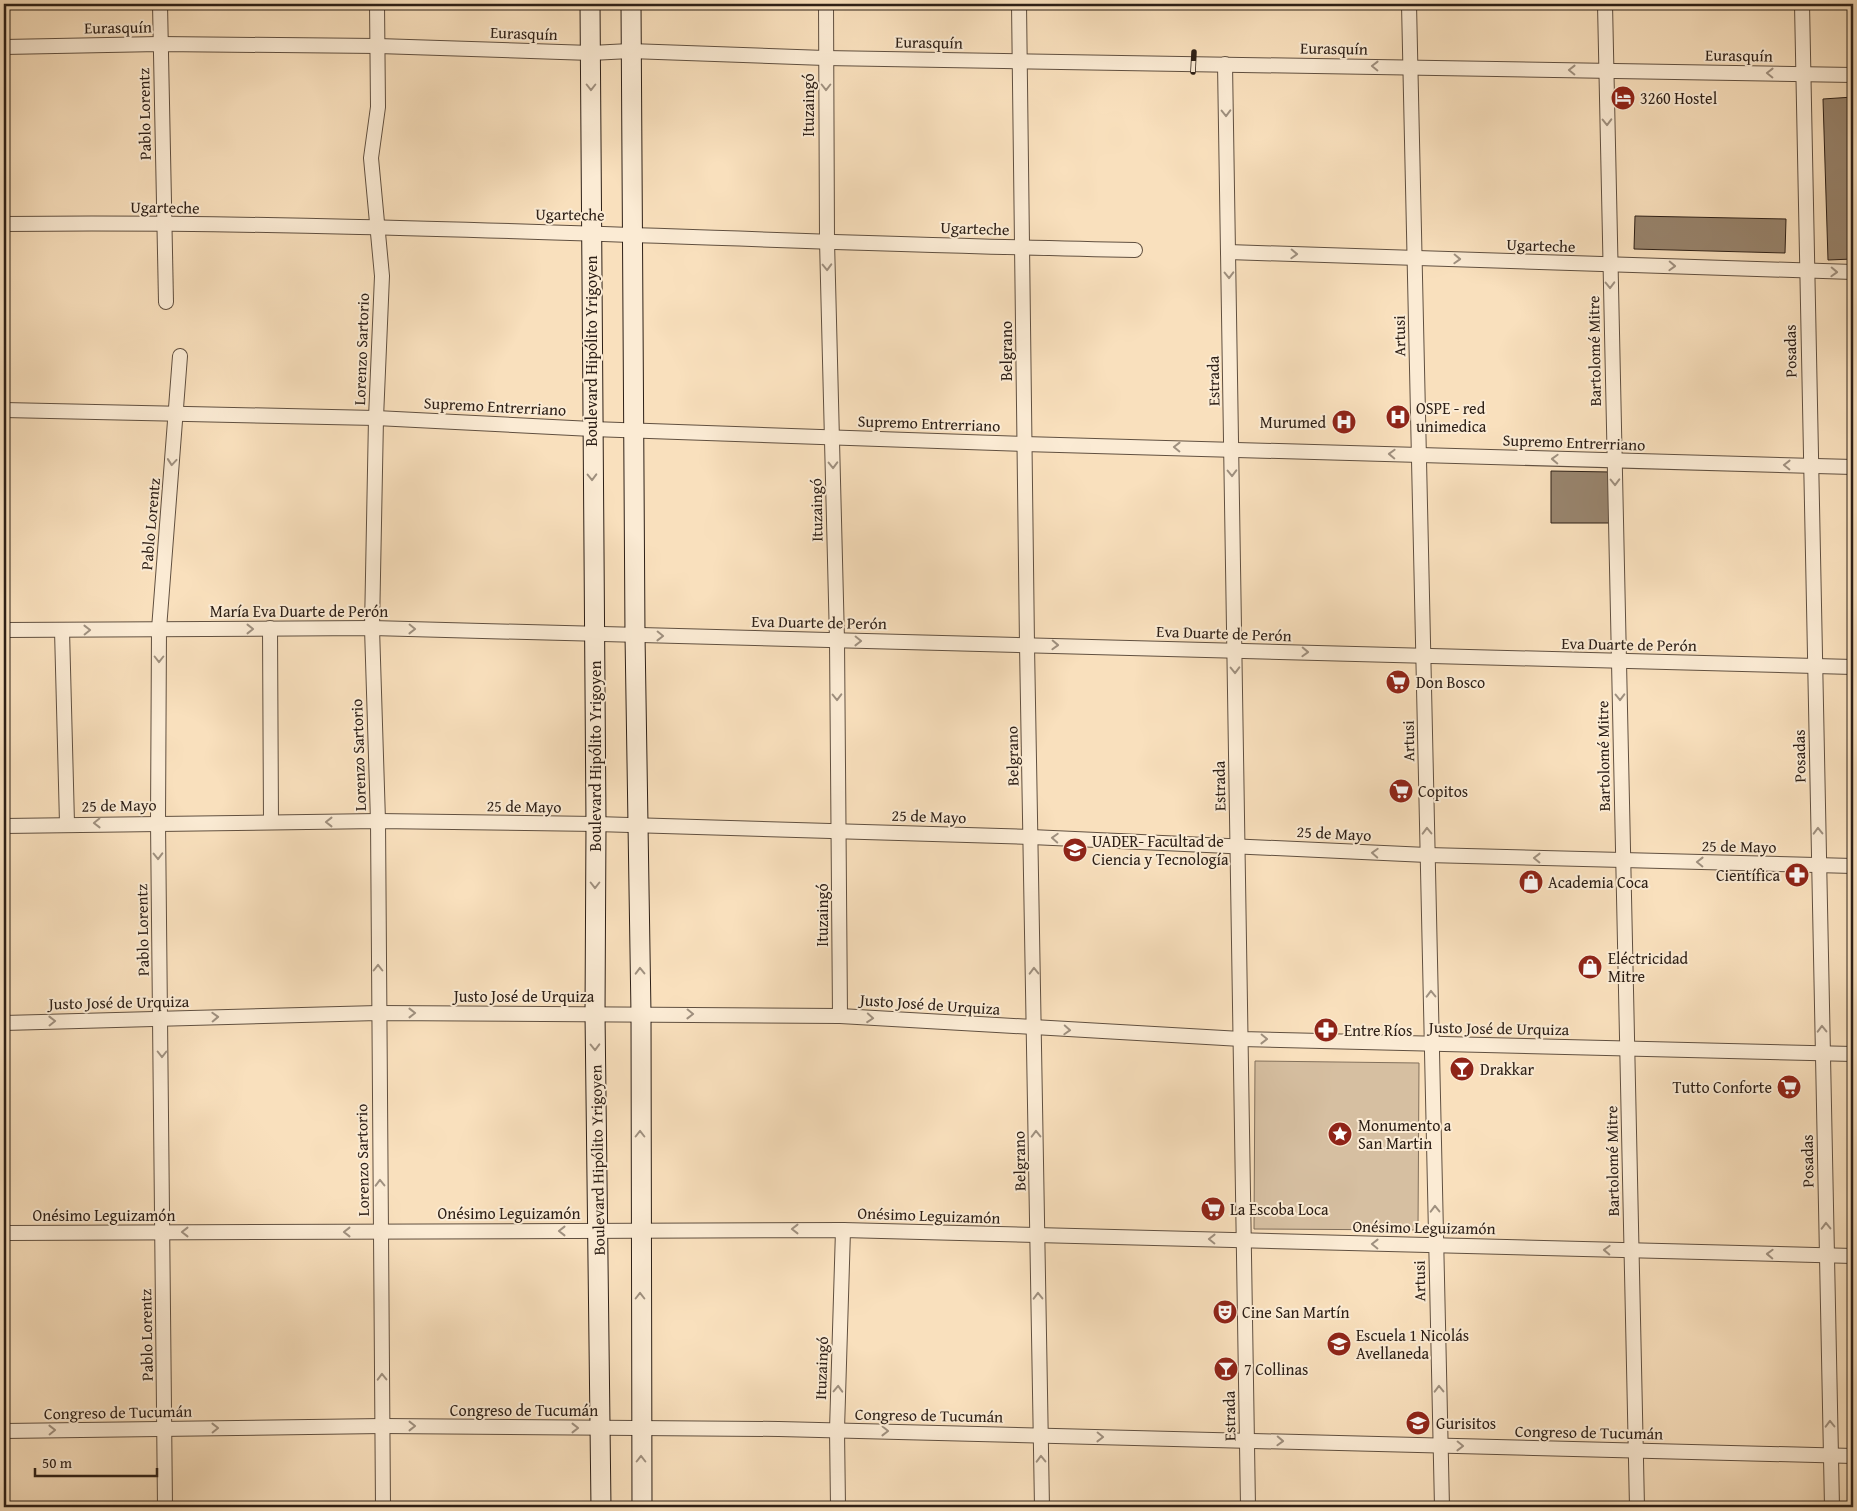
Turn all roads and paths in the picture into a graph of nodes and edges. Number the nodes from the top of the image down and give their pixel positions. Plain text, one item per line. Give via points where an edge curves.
1 (160, 4) edge
2 (378, 4) edge
3 (590, 4) edge
4 (631, 4) edge
5 (826, 4) edge
6 (1019, 4) edge
7 (1409, 4) edge
8 (1605, 4) edge
9 (1802, 4) edge
10 (160, 44) junction
11 (378, 46) junction
12 (4, 47) edge
13 (630, 51) junction
14 (591, 53) junction
15 (825, 58) junction
16 (1019, 61) junction
17 (1225, 64) junction
18 (1410, 67) junction
19 (1606, 71) junction
20 (1802, 74) junction
21 (1853, 75) edge
22 (4, 224) edge
23 (164, 224) junction
24 (378, 229) junction
25 (591, 233) junction
26 (632, 234) junction
27 (827, 241) junction
28 (1023, 248) junction
29 (1135, 250) dead end
30 (1228, 252) junction
31 (1414, 258) junction
32 (1610, 264) junction
33 (1806, 271) junction
34 (1853, 272) edge
35 (166, 302) dead end
36 (180, 356) dead end
37 (4, 410) edge
38 (176, 413) junction
39 (376, 418) junction
40 (592, 429) junction
41 (634, 429) junction
42 (832, 437) junction
43 (1024, 444) junction
44 (1231, 449) junction
45 (1419, 455) junction
46 (1614, 460) junction
47 (1810, 465) junction
48 (1853, 467) edge
49 (270, 628) junction
50 (372, 628) junction
51 (159, 629) junction
52 (4, 630) edge
53 (62, 630) junction
54 (594, 634) junction
55 (635, 635) junction
56 (837, 640) junction
57 (1026, 645) junction
58 (1234, 650) junction
59 (1423, 656) junction
60 (1619, 661) junction
61 (1814, 666) junction
62 (1853, 667) edge
63 (378, 821) junction
64 (158, 822) junction
65 (271, 822) junction
66 (68, 823) junction
67 (596, 824) junction
68 (639, 825) junction
69 (4, 826) edge
70 (839, 831) junction
71 (1031, 837) junction
72 (1238, 847) junction
73 (1428, 855) junction
74 (1623, 860) junction
75 (1819, 865) junction
76 (1853, 866) edge
77 (378, 1013) junction
78 (595, 1014) junction
79 (641, 1014) junction
80 (840, 1016) junction
81 (161, 1019) junction
82 (4, 1022) edge
83 (1035, 1029) junction
84 (1241, 1039) junction
85 (1432, 1044) junction
86 (1628, 1048) junction
87 (1823, 1053) junction
88 (1853, 1054) edge
89 (640, 1230) junction
90 (844, 1230) junction
91 (599, 1231) junction
92 (162, 1232) junction
93 (381, 1232) junction
94 (4, 1233) edge
95 (1038, 1235) junction
96 (1243, 1240) junction
97 (1436, 1245) junction
98 (1632, 1250) junction
99 (1827, 1256) junction
100 (1853, 1256) edge
101 (382, 1426) junction
102 (165, 1428) junction
103 (600, 1428) junction
104 (641, 1428) junction
105 (837, 1430) junction
106 (4, 1431) edge
107 (1040, 1435) junction
108 (1247, 1440) junction
109 (1441, 1446) junction
110 (1636, 1450) junction
111 (1831, 1455) junction
112 (1853, 1456) edge
113 (165, 1507) edge
114 (383, 1507) edge
115 (601, 1507) edge
116 (642, 1507) edge
117 (838, 1507) edge
118 (1042, 1507) edge
119 (1248, 1507) edge
120 (1442, 1507) edge
121 (1637, 1507) edge
122 (1832, 1507) edge

1 - 10 street, Pablo Lorentz
2 - 11 street, Lorenzo Sartorio
3 - 14 main road, Boulevard Hipólito Yrigoyen
4 - 13 main road
5 - 15 street, Ituzaingó
6 - 16 street, Belgrano
7 - 18 street, Artusi
8 - 19 street, Bartolomé Mitre
9 - 20 street, Posadas
10 - 11 street, Eurasquín
10 - 12 street, Eurasquín
10 - 23 street, Pablo Lorentz
11 - 14 street, Eurasquín
11 - 24 street, Lorenzo Sartorio via 378,107 371,158
13 - 14 street, Eurasquín
13 - 15 street, Eurasquín
13 - 26 main road
14 -> 25 main road, Boulevard Hipólito Yrigoyen
15 - 16 street, Eurasquín
15 -> 27 street, Ituzaingó
16 - 17 street, Eurasquín
16 - 28 street, Belgrano
18 -> 17 street, Eurasquín
17 -> 30 street, Estrada
19 -> 18 street, Eurasquín
18 - 31 street, Artusi
20 -> 19 street, Eurasquín
19 -> 32 street, Bartolomé Mitre
20 - 21 street, Eurasquín
20 - 33 street, Posadas
22 - 23 street, Ugarteche
23 - 24 street, Ugarteche
23 - 35 street, Pablo Lorentz
24 - 25 street, Ugarteche
24 - 39 street, Lorenzo Sartorio via 382,276
25 - 26 street, Ugarteche
25 - 40 main road, Boulevard Hipólito Yrigoyen
26 - 27 street, Ugarteche
26 - 41 main road
27 - 28 street, Ugarteche
27 -> 42 street, Ituzaingó
28 - 29 street, Ugarteche
28 - 43 street, Belgrano
30 -> 31 street, Ugarteche
30 -> 44 street, Estrada
31 -> 32 street, Ugarteche
31 - 45 street, Artusi
32 -> 33 street, Ugarteche
32 -> 46 street, Bartolomé Mitre
33 -> 34 street, Ugarteche
33 - 47 street, Posadas
36 - 38 street, Pablo Lorentz
37 - 38 street, Supremo Entrerriano
38 - 39 street, Supremo Entrerriano
38 -> 51 street, Pablo Lorentz
39 - 40 street, Supremo Entrerriano
39 - 50 street, Lorenzo Sartorio
40 - 41 street, Supremo Entrerriano
40 -> 54 main road, Boulevard Hipólito Yrigoyen
41 - 42 street, Supremo Entrerriano
41 - 55 main road
42 - 43 street, Supremo Entrerriano
42 -> 56 street, Ituzaingó
44 -> 43 street, Supremo Entrerriano
43 - 57 street, Belgrano
45 -> 44 street, Supremo Entrerriano
44 -> 58 street, Estrada
46 -> 45 street, Supremo Entrerriano
45 - 59 street, Artusi
47 -> 46 street, Supremo Entrerriano
46 -> 60 street, Bartolomé Mitre
47 - 48 street, Supremo Entrerriano
47 - 61 street, Posadas
49 - 50 street, María Eva Duarte de Perón
51 -> 49 street, María Eva Duarte de Perón
49 - 65 street
50 -> 54 street, María Eva Duarte de Perón
50 - 63 street, Lorenzo Sartorio
53 -> 51 street, María Eva Duarte de Perón
51 -> 64 street, Pablo Lorentz
52 - 53 street, María Eva Duarte de Perón
53 - 66 street
54 - 55 street, Eva Duarte de Perón
54 - 67 main road, Boulevard Hipólito Yrigoyen
55 -> 56 street, Eva Duarte de Perón
55 - 68 main road
56 -> 57 street, Eva Duarte de Perón
56 -> 70 street, Ituzaingó
57 -> 58 street, Eva Duarte de Perón
57 - 71 street, Belgrano
58 -> 59 street, Eva Duarte de Perón
58 -> 72 street, Estrada
59 - 60 street, Eva Duarte de Perón
73 -> 59 street, Artusi
60 - 61 street, Eva Duarte de Perón
60 -> 74 street, Bartolomé Mitre
61 - 62 street, Eva Duarte de Perón
75 -> 61 street, Posadas
63 -> 65 street, 25 de Mayo
63 - 67 street, 25 de Mayo
77 -> 63 street, Lorenzo Sartorio
64 - 65 street, 25 de Mayo
64 -> 66 street, 25 de Mayo
64 -> 81 street, Pablo Lorentz
66 - 69 street, 25 de Mayo
67 - 68 street, 25 de Mayo
67 -> 78 main road, Boulevard Hipólito Yrigoyen
68 - 70 street, 25 de Mayo
79 -> 68 main road
70 - 71 street, 25 de Mayo
70 - 80 street, Ituzaingó
72 -> 71 street, 25 de Mayo
83 -> 71 street, Belgrano
73 -> 72 street, 25 de Mayo
72 - 84 street, Estrada
74 -> 73 street, 25 de Mayo
85 -> 73 street, Artusi
75 -> 74 street, 25 de Mayo
74 - 86 street, Bartolomé Mitre
75 - 76 street, 25 de Mayo
87 -> 75 street, Posadas
77 -> 78 street, Justo José de Urquiza
81 -> 77 street, Justo José de Urquiza
93 -> 77 street, Lorenzo Sartorio
78 - 79 street, Justo José de Urquiza
78 -> 91 main road, Boulevard Hipólito Yrigoyen
79 -> 80 street, Justo José de Urquiza
89 -> 79 main road
80 -> 83 street, Justo José de Urquiza
82 -> 81 street, Justo José de Urquiza
81 -> 92 street, Pablo Lorentz
83 -> 84 street, Justo José de Urquiza
95 -> 83 street, Belgrano
84 -> 85 street, Justo José de Urquiza
84 - 96 street, Estrada
85 - 86 street, Justo José de Urquiza
97 -> 85 street, Artusi
86 - 87 street, Justo José de Urquiza
86 - 98 street, Bartolomé Mitre
87 - 88 street, Justo José de Urquiza
99 -> 87 street, Posadas
90 -> 89 street, Onésimo Leguizamón
89 - 91 street, Onésimo Leguizamón
104 -> 89 main road
90 - 95 street, Onésimo Leguizamón
105 -> 90 street, Ituzaingó
91 -> 93 street, Onésimo Leguizamón
91 - 103 main road, Boulevard Hipólito Yrigoyen
93 -> 92 street, Onésimo Leguizamón
92 - 94 street, Onésimo Leguizamón
92 - 102 street, Pablo Lorentz
101 -> 93 street, Lorenzo Sartorio
96 -> 95 street, Onésimo Leguizamón
107 -> 95 street, Belgrano
97 -> 96 street, Onésimo Leguizamón
96 - 108 street, Estrada
98 -> 97 street, Onésimo Leguizamón
109 -> 97 street, Artusi
99 -> 98 street, Onésimo Leguizamón
98 - 110 street, Bartolomé Mitre
99 - 100 street, Onésimo Leguizamón
111 -> 99 street, Posadas
102 -> 101 street, Congreso de Tucumán
101 -> 103 street, Congreso de Tucumán
101 - 114 street, Lorenzo Sartorio
106 -> 102 street, Congreso de Tucumán
102 - 113 street, Pablo Lorentz
103 - 104 street, Congreso de Tucumán
103 - 115 main road, Boulevard Hipólito Yrigoyen
104 - 105 street, Congreso de Tucumán
116 -> 104 main road
105 -> 107 street, Congreso de Tucumán
105 - 117 street, Ituzaingó
107 -> 108 street, Congreso de Tucumán
118 -> 107 street, Belgrano
108 -> 109 street, Congreso de Tucumán
108 - 119 street, Estrada
109 -> 110 street, Congreso de Tucumán
109 - 120 street, Artusi
110 - 111 street, Congreso de Tucumán
110 - 121 street, Bartolomé Mitre
111 - 112 street, Congreso de Tucumán
111 - 122 street, Posadas

